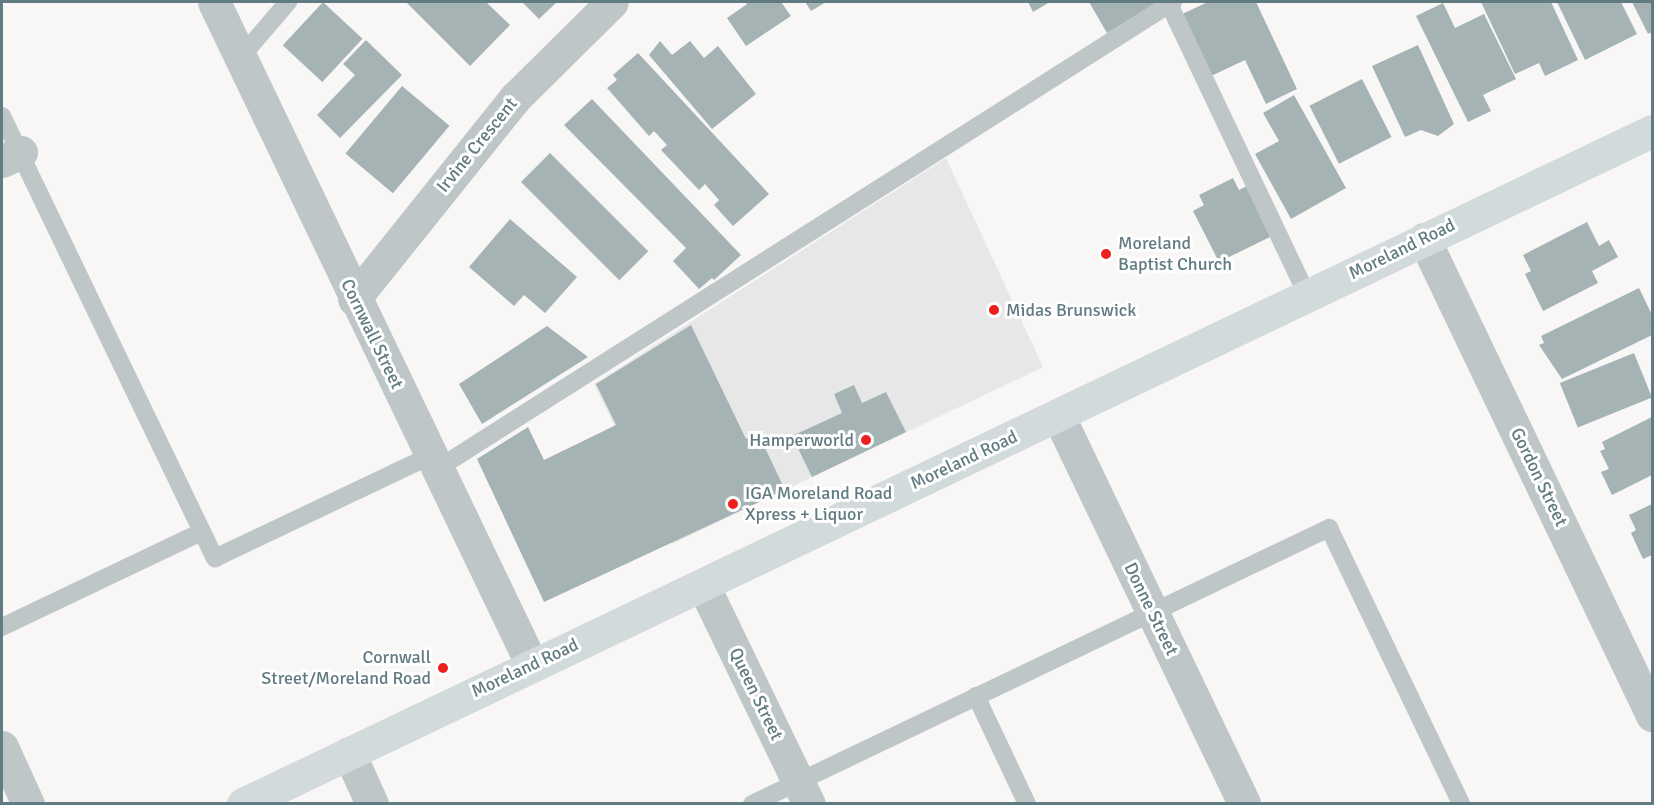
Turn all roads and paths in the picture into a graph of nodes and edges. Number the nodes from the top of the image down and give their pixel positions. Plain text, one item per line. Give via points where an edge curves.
1 (214, 2) edge
2 (288, 2) edge
3 (612, 2) edge
4 (1170, 2) edge
5 (240, 58) junction
6 (2, 116) edge
7 (1653, 131) edge
8 (11, 157) edge
9 (1424, 239) junction
10 (1307, 295) junction
11 (354, 299) junction
12 (1058, 415) junction
13 (434, 462) junction
14 (201, 532) junction
15 (703, 585) junction
16 (1153, 613) junction
17 (2, 627) edge
18 (532, 665) junction
19 (976, 696) junction
20 (1653, 715) edge
21 (2, 747) edge
22 (349, 753) junction
23 (804, 793) edge
24 (28, 804) edge
25 (243, 804) edge
26 (372, 804) edge
27 (752, 804) edge
28 (1027, 804) edge
29 (1244, 804) edge
30 (1461, 804) edge

1 - 5 street, Cornwall Street
2 - 5 lane
3 - 11 street, Irvine Crescent via 514,98
4 - 10 lane
4 - 13 lane
5 - 11 street, Cornwall Street
6 - 8 lane
7 - 9 main road, Moreland Road
8 - 14 lane
9 - 10 main road, Moreland Road
9 - 20 street, Gordon Street
10 - 12 main road, Moreland Road
11 - 13 street, Cornwall Street
12 - 15 main road, Moreland Road
12 - 16 street, Donne Street
13 - 14 lane via 215,558
13 - 18 street, Cornwall Street
14 - 17 lane
15 - 18 main road, Moreland Road
15 - 23 street, Queen Street
16 - 19 lane
16 - 29 street, Donne Street
16 - 30 lane via 1329,528
18 - 22 main road, Moreland Road
19 - 23 lane
19 - 28 lane
21 - 24 street
22 - 25 main road, Moreland Road
22 - 26 street
23 - 27 lane

